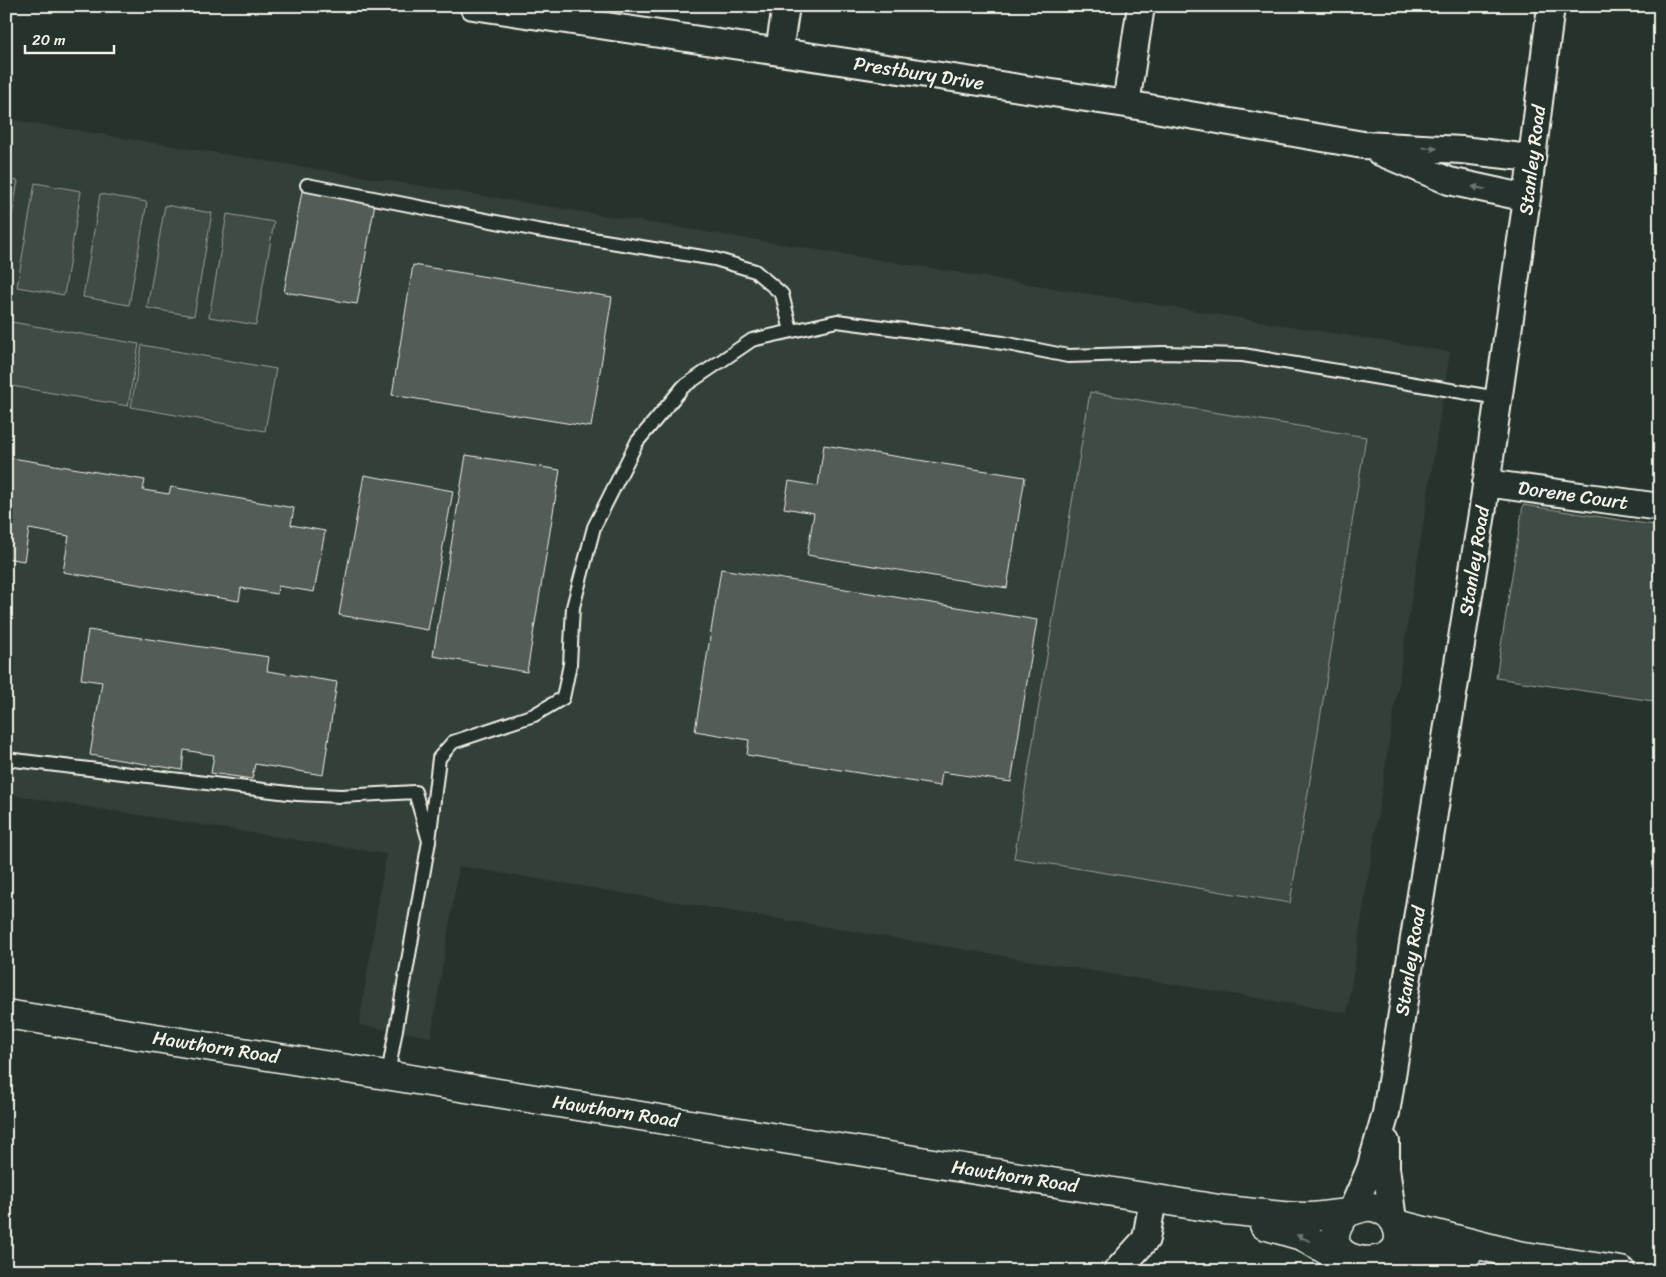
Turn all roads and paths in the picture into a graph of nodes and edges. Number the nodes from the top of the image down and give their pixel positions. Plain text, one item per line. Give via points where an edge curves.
1 (473, 6) edge
2 (786, 6) edge
3 (1141, 6) edge
4 (1551, 6) edge
5 (577, 14) edge
6 (779, 51) junction
7 (1126, 104) junction
8 (1363, 145) junction
9 (1532, 158) junction
10 (307, 185) dead end
11 (1527, 198) junction
12 (791, 331) junction
13 (1498, 398) junction
14 (1486, 483) junction
15 (1660, 507) edge
16 (6, 759) edge
17 (429, 840) junction
18 (6, 1014) edge
19 (388, 1075) junction
20 (1386, 1113) junction
21 (1153, 1199) junction
22 (1225, 1210) junction
23 (1350, 1212) junction
24 (1395, 1222) junction
25 (1518, 1255) junction
26 (1347, 1265) edge
27 (1384, 1266) edge
28 (1117, 1271) edge
29 (1621, 1271) edge

1 - 5 street, Prestbury Drive
2 - 6 street
3 - 7 street
4 - 9 street, Stanley Road
5 - 6 street, Prestbury Drive
6 - 7 street, Prestbury Drive
7 - 8 street, Prestbury Drive
8 -> 9 street, Prestbury Drive via 1462,150
11 -> 8 street, Prestbury Drive via 1449,181
9 - 11 street, Stanley Road
10 - 12 lane via 537,230 714,259 755,271 782,294
11 - 13 street, Stanley Road
12 - 13 lane via 837,321 1003,343 1068,356 1243,355
12 - 17 lane via 752,340 683,387 637,442 594,527 573,607 570,664 564,698 534,716 453,742 439,758
13 - 14 street, Stanley Road
14 - 15 street, Dorene Court
14 - 20 street, Stanley Road
16 - 17 lane via 297,794 341,796 415,792
17 - 19 lane
18 - 19 main road, Hawthorn Road
19 - 21 main road, Hawthorn Road
20 - 23 street, Stanley Road via 1370,1169
20 - 24 street, Stanley Road via 1386,1168
21 - 22 main road, Hawthorn Road
21 - 28 street via 1146,1239
22 - 23 main road, Hawthorn Road via 1304,1217
26 -> 22 main road, Hawthorn Road via 1302,1236
23 - 24 main road via 1358,1207 1379,1208
23 - 26 main road via 1340,1221 1336,1231 1339,1253
24 - 25 main road
24 - 27 main road via 1398,1246
25 - 27 main road via 1421,1254
25 - 29 main road
26 - 27 main road via 1366,1270

